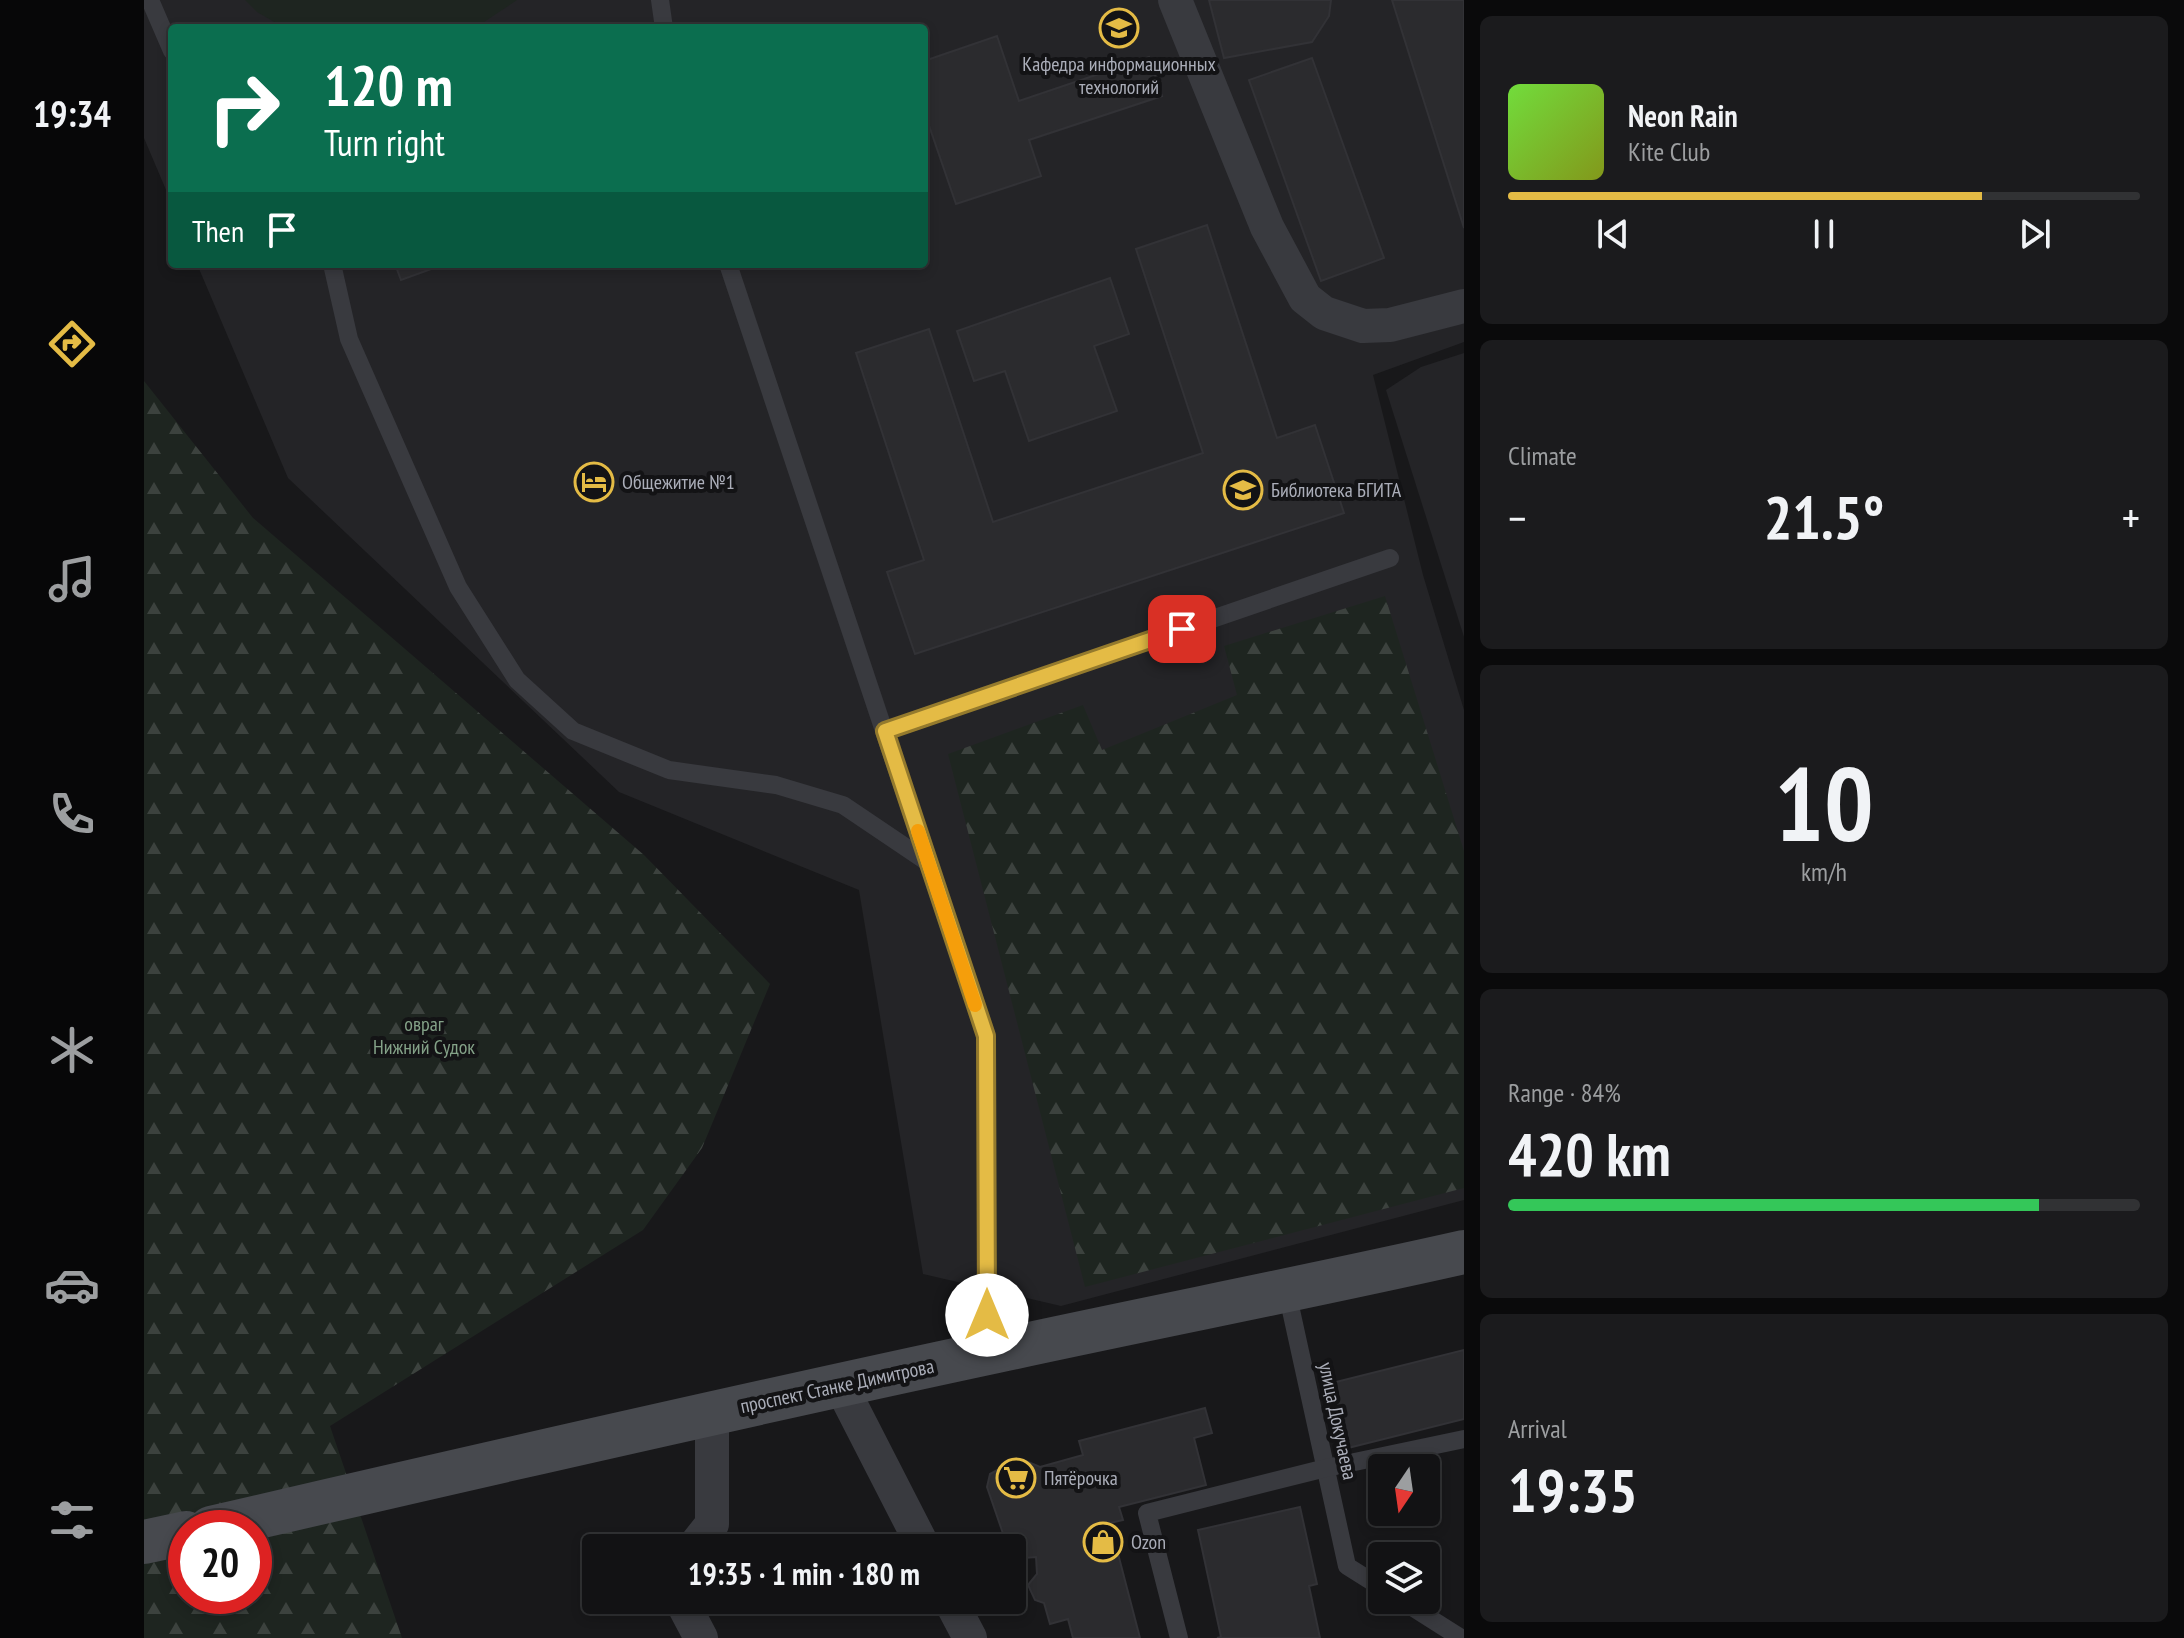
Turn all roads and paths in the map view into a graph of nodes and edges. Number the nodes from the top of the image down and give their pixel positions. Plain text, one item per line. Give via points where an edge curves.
1 (150, 0) edge
2 (660, 0) edge
3 (1175, 0) edge
4 (663, 24) edge
5 (168, 42) edge
6 (333, 268) edge
7 (729, 268) edge
8 (1464, 306) edge
9 (1390, 558) dead end
10 (885, 731) junction
11 (929, 863) junction
12 (1464, 1252) edge
13 (1287, 1292) junction
14 (997, 1351) junction
15 (841, 1386) junction
16 (712, 1412) junction
17 (1464, 1439) edge
18 (1326, 1468) junction
19 (272, 1514) edge
20 (704, 1534) edge
21 (917, 1534) edge
22 (168, 1537) edge
23 (144, 1542) edge
24 (1368, 1579) edge
25 (688, 1614) edge
26 (957, 1614) edge
27 (1423, 1614) edge
28 (701, 1638) edge
29 (970, 1638) edge
30 (1179, 1638) edge
31 (1461, 1638) edge

1 - 5 lane
2 - 4 lane
3 - 8 street via 1267,227 1305,298 1324,313 1363,326 1390,325
6 - 11 lane via 349,339 458,587 517,680 573,731 669,770 776,785 843,805
7 - 10 lane
9 - 10 lane
10 - 11 lane
11 - 14 lane via 986,1036 987,1315
12 - 13 main road, проспект Станке Димитрова
13 - 14 main road, проспект Станке Димитрова
13 - 18 lane, улица Докучаева
14 - 15 main road, проспект Станке Димитрова
15 - 16 main road, проспект Станке Димитрова
15 - 21 street
16 - 19 main road, проспект Станке Димитрова
16 - 20 street via 712,1524
17 - 18 lane
18 - 24 lane, улица Докучаева via 1347,1566
18 - 30 lane via 1147,1513
22 - 23 main road
25 - 28 street
26 - 29 street
27 - 31 lane

